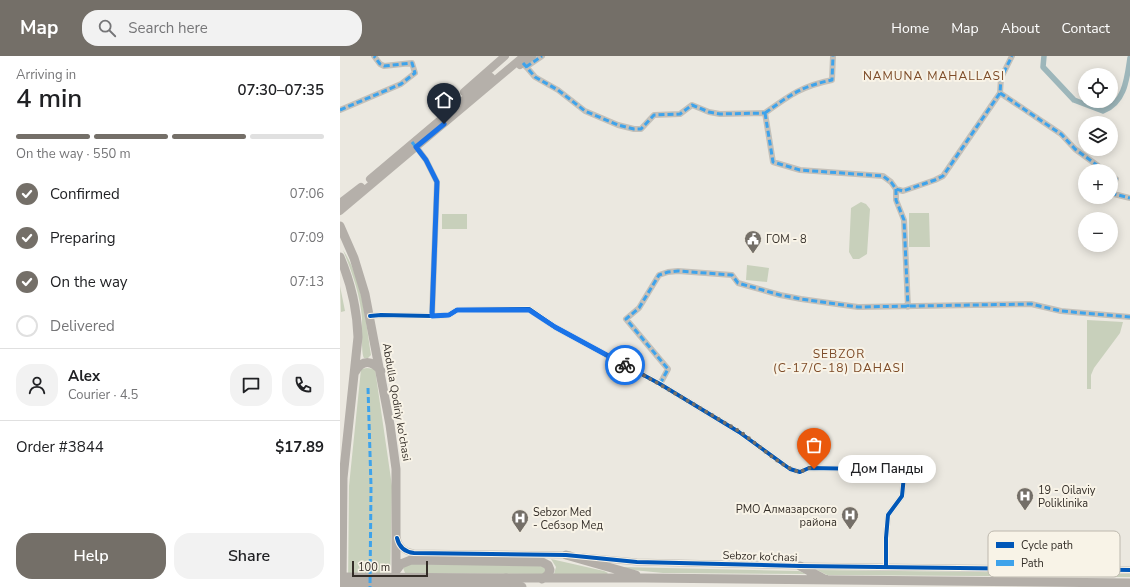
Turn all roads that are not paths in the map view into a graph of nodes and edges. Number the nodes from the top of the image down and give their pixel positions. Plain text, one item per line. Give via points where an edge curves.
1 (374, 56) edge
2 (505, 56) edge
3 (516, 56) edge
4 (532, 56) edge
5 (542, 56) edge
6 (833, 56) edge
7 (1012, 56) edge
8 (524, 62) edge
9 (1000, 93) junction
10 (340, 110) edge
11 (764, 113) junction
12 (442, 121) junction
13 (414, 145) junction
14 (1095, 164) edge
15 (896, 189) junction
16 (1118, 195) edge
17 (1130, 198) edge
18 (340, 202) edge
19 (340, 212) edge
20 (340, 226) edge
21 (340, 257) edge
22 (908, 307) junction
23 (370, 316) junction
24 (432, 316) junction
25 (1130, 317) edge
26 (380, 371) junction
27 (354, 375) junction
28 (660, 384) junction
29 (341, 538) edge
30 (396, 538) junction
31 (566, 555) junction
32 (800, 566) junction
33 (886, 567) junction
34 (988, 568) edge
35 (1120, 570) edge
36 (1130, 570) edge
37 (341, 571) edge
38 (396, 571) junction
39 (645, 578) junction
40 (542, 579) junction
41 (828, 580) junction
42 (506, 583) edge
43 (1130, 583) edge
44 (897, 584) edge
45 (341, 586) edge
46 (396, 587) edge
47 (522, 587) edge

1 - 10 street via 384,66 412,63 415,73 401,84
2 - 12 main road via 460,95
3 - 12 main road
4 - 8 main road
5 - 8 street
6 - 11 street via 832,80 792,93
7 - 9 street via 1001,78
8 - 11 street via 535,77 558,90 585,111 634,129 641,129 654,115 680,114 692,105 720,114
8 - 12 main road via 471,107
9 - 14 street via 1061,134 1075,149
9 - 15 street via 943,176 903,191
11 - 15 street via 773,162 800,170 883,176
12 - 13 main road
13 - 18 main road
13 - 19 main road
13 - 24 street via 426,160 437,182
15 - 22 street via 896,200 904,220
16 - 17 street
20 - 23 main road, Abdulla Qodiriy ko'chasi via 358,269
21 - 27 main road via 356,311 358,337
22 - 25 street via 1031,304 1062,311
22 - 28 street via 858,307 801,299 738,283 732,275 668,272 659,275 639,308 626,319 668,369
23 - 24 street
23 - 26 main road, Abdulla Qodiriy ko'chasi
24 - 28 street via 449,315 457,310 529,310 555,327
26 - 27 main road via 374,364 365,362 359,365
26 - 30 main road, Abdulla Qodiriy ko'chasi via 396,469
27 - 29 main road via 343,478
28 - 33 street via 739,432 796,472 809,468 869,469 905,466 904,491 888,515
29 - 37 main road
30 - 31 street, Sebzor ko‘chasi via 403,549 414,553
30 - 38 main road, Abdulla Qodiriy ko'chasi
31 - 32 street, Sebzor ko‘chasi via 637,562
31 - 39 main road
32 - 33 street, Sebzor ko‘chasi
32 - 41 main road
33 - 34 street, Sebzor ko‘chasi
35 - 36 street, Sebzor ko‘chasi
37 - 42 main road, Sebzor ko‘chasi, bridge
37 - 45 main road
38 - 40 main road via 401,564 411,560 542,562 548,565 550,570
38 - 46 main road, Abdulla Qodiriy ko'chasi
39 - 40 main road, Sebzor ko‘chasi
39 - 41 main road, Sebzor ko‘chasi
40 - 42 main road, Sebzor ko‘chasi
41 - 44 main road, Sebzor ko‘chasi
42 - 45 main road, Sebzor ko‘chasi, bridge
42 - 47 main road, Sebzor ko‘chasi
43 - 44 main road, Sebzor ko‘chasi

